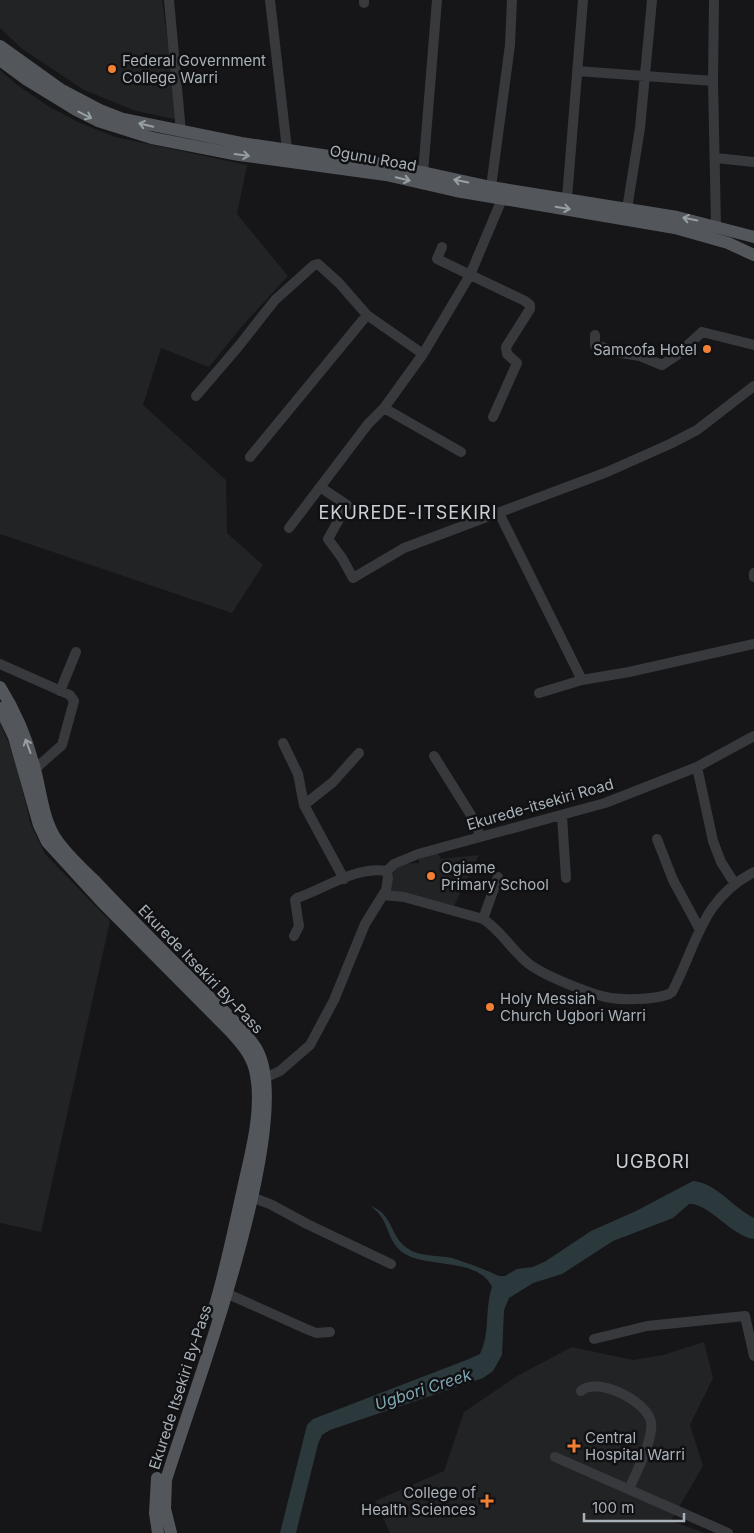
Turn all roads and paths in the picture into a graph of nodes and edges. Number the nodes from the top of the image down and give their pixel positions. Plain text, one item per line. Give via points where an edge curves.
1 (169, 0) edge
2 (270, 0) edge
3 (437, 0) edge
4 (512, 0) edge
5 (583, 0) edge
6 (652, 0) edge
7 (714, 0) edge
8 (0, 46) edge
9 (0, 60) edge
10 (577, 71) junction
11 (645, 76) junction
12 (713, 81) junction
13 (182, 132) junction
14 (287, 149) junction
15 (716, 158) junction
16 (754, 162) edge
17 (423, 173) junction
18 (491, 187) junction
19 (567, 198) junction
20 (502, 199) junction
21 (536, 199) junction
22 (627, 208) junction
23 (716, 226) junction
24 (754, 238) edge
25 (442, 248) dead end
26 (754, 255) edge
27 (470, 275) junction
28 (367, 315) junction
29 (595, 335) dead end
30 (754, 346) edge
31 (423, 354) junction
32 (754, 386) edge
33 (196, 396) dead end
34 (384, 408) junction
35 (493, 417) dead end
36 (461, 452) dead end
37 (250, 458) dead end
38 (320, 487) junction
39 (499, 513) junction
40 (289, 528) dead end
41 (754, 644) edge
42 (76, 652) dead end
43 (0, 664) edge
44 (582, 680) junction
45 (0, 687) edge
46 (60, 691) junction
47 (539, 693) dead end
48 (0, 708) edge
49 (754, 736) edge
50 (283, 743) dead end
51 (359, 753) dead end
52 (434, 756) dead end
53 (697, 767) junction
54 (35, 768) junction
55 (304, 805) junction
56 (562, 816) junction
57 (480, 836) junction
58 (657, 839) dead end
59 (387, 871) junction
60 (754, 872) edge
61 (498, 877) dead end
62 (344, 878) junction
63 (566, 878) dead end
64 (735, 884) junction
65 (383, 895) junction
66 (483, 919) junction
67 (699, 928) junction
68 (294, 936) dead end
69 (261, 1080) junction
70 (251, 1197) junction
71 (391, 1264) dead end
72 (228, 1294) junction
73 (330, 1332) dead end
74 (594, 1339) dead end
75 (754, 1356) edge
76 (581, 1391) dead end
77 (555, 1457) dead end
78 (629, 1488) junction
79 (158, 1533) edge
80 (171, 1533) edge
81 (728, 1533) edge

1 - 13 street
2 - 14 street
3 - 17 street
4 - 18 street via 508,63
5 - 10 street
6 - 11 street
7 - 12 street
13 -> 8 main road, Ogunu Road via 123,119 100,110 60,89
9 -> 20 main road, Ogunu Road via 76,110 98,121 152,138 240,155 386,175
10 - 11 street
10 - 19 street
11 - 12 street
11 - 22 street
12 - 15 street
13 - 14 main road, Ogunu Road
14 - 17 main road, Ogunu Road
15 - 16 street
15 - 23 street
18 -> 17 main road, Ogunu Road
18 - 21 main road, Ogunu Road
19 - 21 main road, Ogunu Road
19 - 22 main road, Ogunu Road
20 - 21 main road, Ogunu Road
20 - 27 street
21 -> 26 main road, Ogunu Road via 675,228 728,243
23 -> 22 main road, Ogunu Road
23 - 24 main road, Ogunu Road
25 - 27 street via 437,259
27 - 31 street
27 - 35 street via 530,305 506,347 507,354 517,362
28 - 31 street
28 - 33 street via 324,267 314,265 275,300
28 - 37 street
29 - 30 street via 596,345 662,365 702,332
31 - 34 street
32 - 39 street via 697,430 670,444
34 - 36 street
34 - 38 street
38 - 39 street via 346,505 328,539 353,578 404,548
38 - 40 street
39 - 44 street
41 - 44 street
42 - 46 street
43 - 46 street
44 - 47 street
54 -> 45 main road, Ekurede Itsekiri By-Pass via 25,737
46 - 54 street via 74,701 67,731 62,744
48 - 69 main road, Ekurede Itsekiri By-Pass via 14,737 34,812 47,842 246,1049
49 - 53 street, Ekurede-itsekiri Road
50 - 55 street via 298,774
51 - 55 street via 333,782
52 - 57 street via 474,820
53 - 56 street, Ekurede-itsekiri Road
53 - 64 street via 713,841
54 - 69 main road, Ekurede Itsekiri By-Pass via 48,823 56,840 237,1026 256,1049 263,1066
55 - 62 street
56 - 57 street, Ekurede-itsekiri Road
56 - 63 street
57 - 59 street, Ekurede-itsekiri Road via 418,854 394,864
58 - 67 street via 673,880
59 - 62 street via 374,869
59 - 65 street
60 - 64 street
61 - 66 street
62 - 68 street via 295,900 299,926
64 - 67 street via 713,905
65 - 66 street via 404,897
65 - 69 street via 365,924 334,1000 310,1045 280,1071
66 - 67 street via 537,970 612,998 656,998 672,992
69 - 70 main road, Ekurede Itsekiri By-Pass via 264,1129
69 - 79 main road, Ekurede Itsekiri By-Pass via 232,1242 208,1327 157,1479 155,1513
70 - 71 street
70 - 72 main road, Ekurede Itsekiri By-Pass
72 - 73 street via 304,1328
72 - 80 main road, Ekurede Itsekiri By-Pass via 166,1480 165,1508
74 - 75 street via 647,1326 745,1316
76 - 78 street via 592,1385 604,1388 634,1400 649,1415 652,1423 650,1435
77 - 78 street
78 - 81 street

